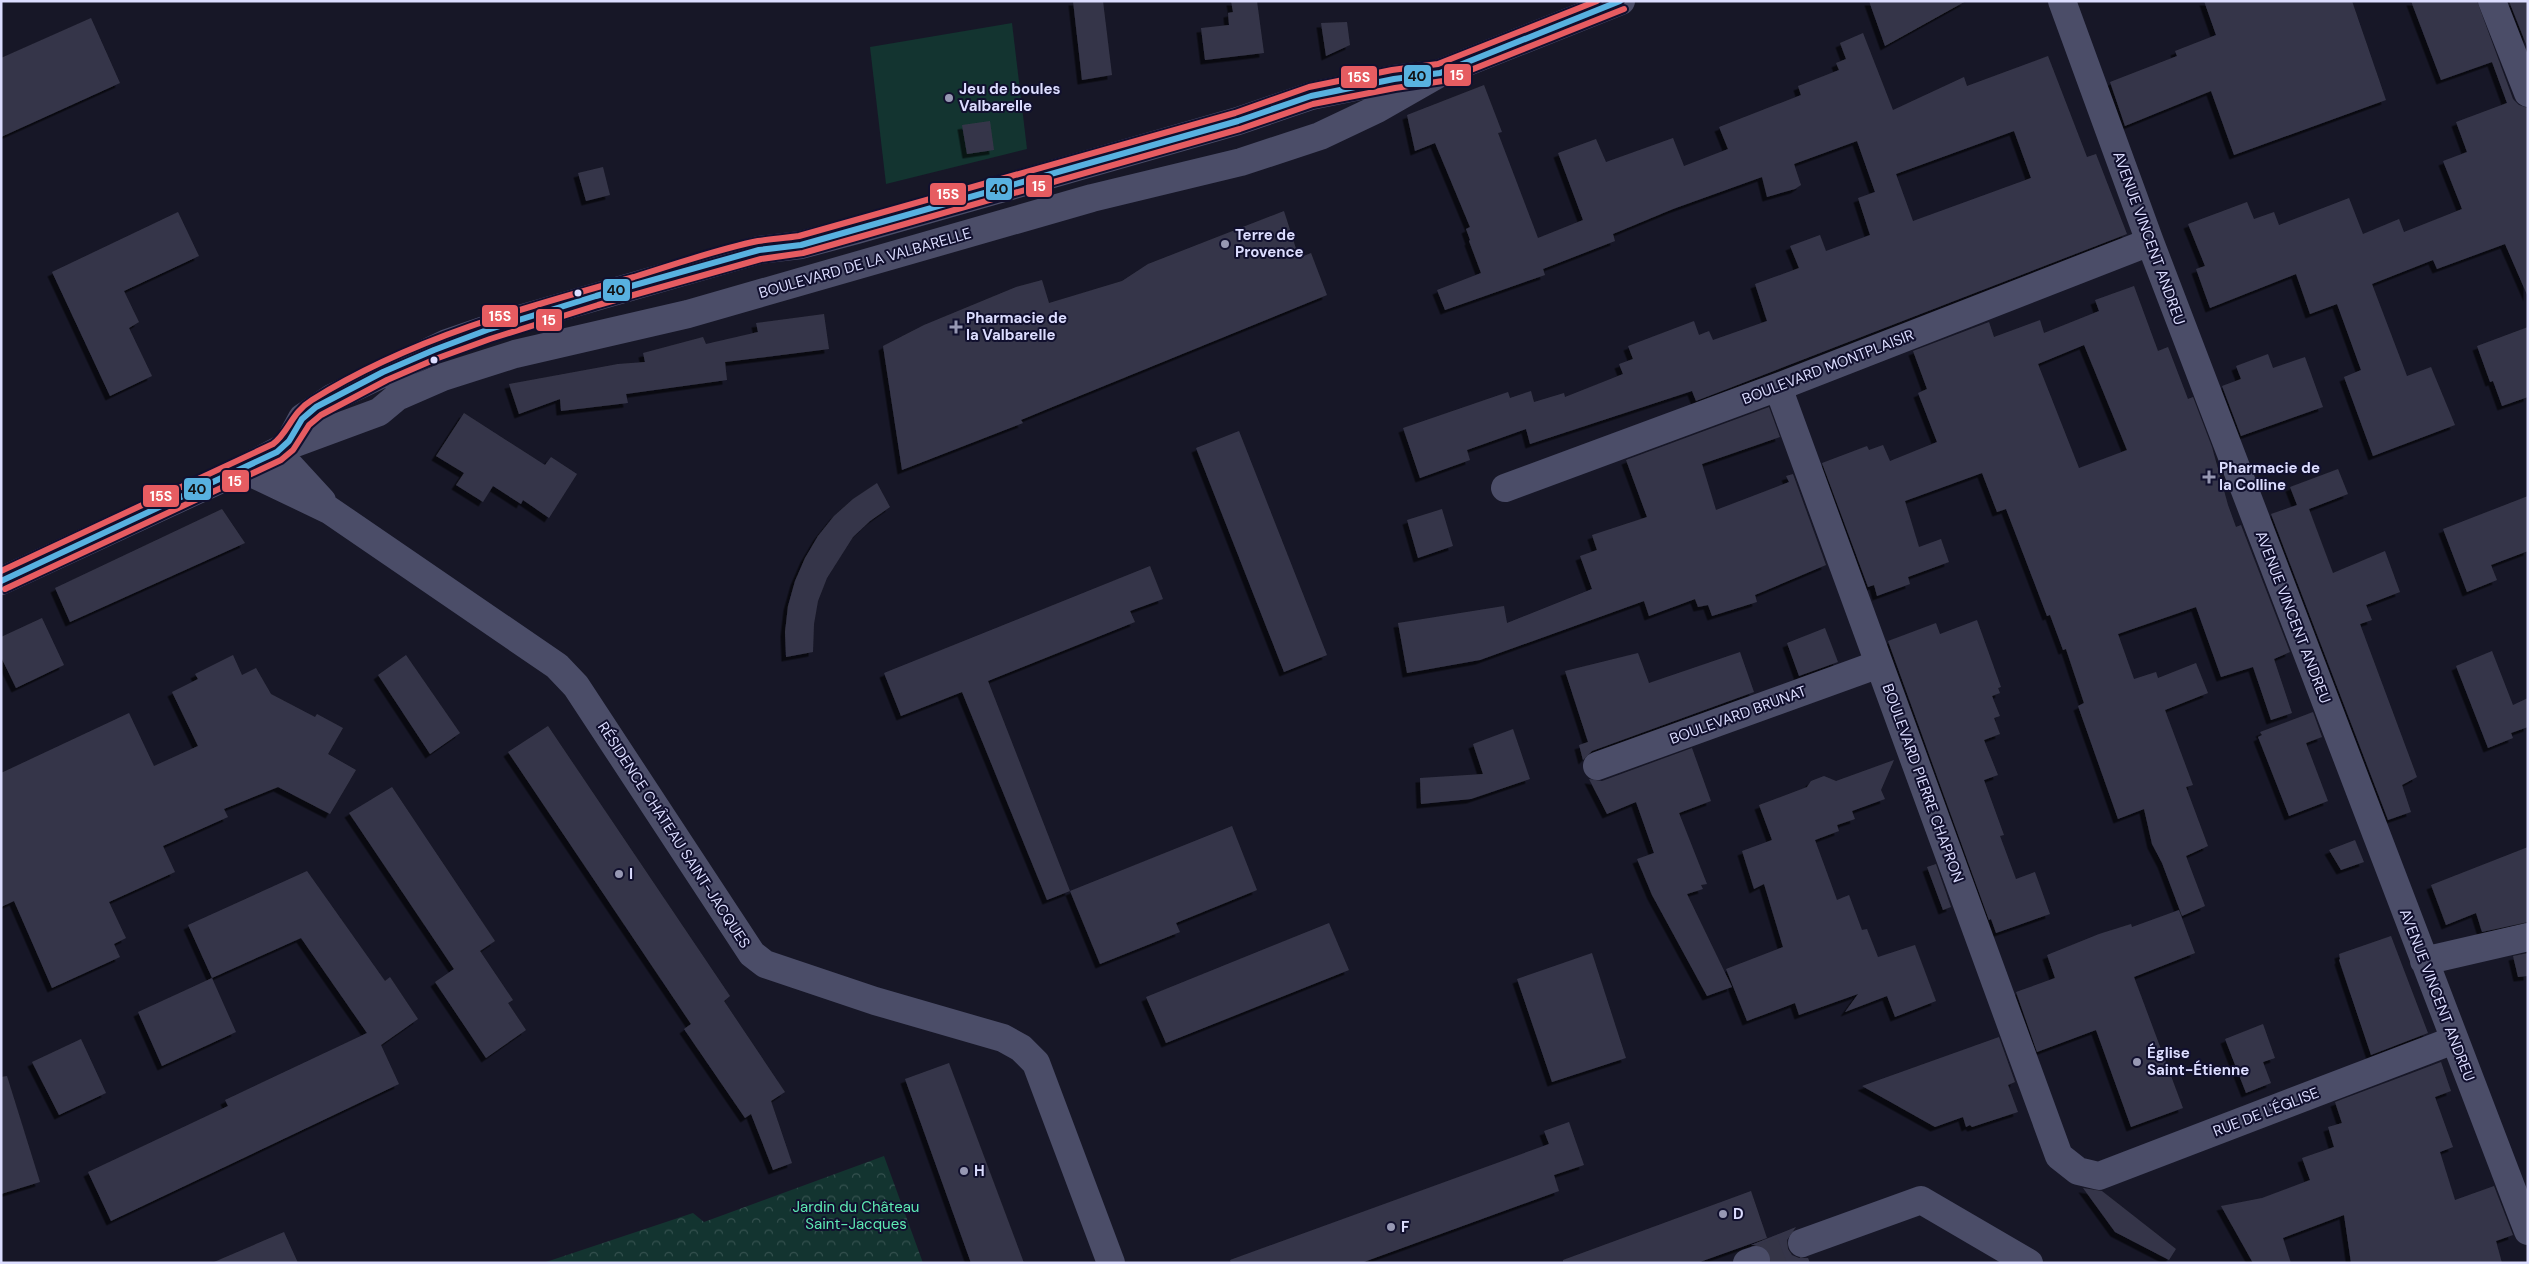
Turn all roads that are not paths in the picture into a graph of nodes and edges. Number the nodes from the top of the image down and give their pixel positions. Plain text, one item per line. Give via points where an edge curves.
1 (1621, 1) edge
2 (2062, 1) edge
3 (2492, 1) edge
4 (1440, 74) junction
5 (2528, 93) edge
6 (2150, 242) junction
7 (1778, 387) junction
8 (282, 449) junction
9 (243, 469) junction
10 (1505, 488) dead end
11 (330, 510) junction
12 (1, 582) edge
13 (1879, 664) junction
14 (1597, 766) dead end
15 (2528, 937) edge
16 (2424, 961) junction
17 (2454, 1040) junction
18 (2078, 1171) joint
19 (2528, 1230) edge
20 (1802, 1243) tunnel mouth
21 (1111, 1263) edge
22 (2029, 1263) edge

1 - 4 street, BOULEVARD DE LA VALBARELLE
2 - 6 street, AVENUE VINCENT ANDREU
3 - 5 street
4 - 8 street, BOULEVARD DE LA VALBARELLE via 1328,132 1242,162 1092,198 688,314 515,354 443,377 397,397 379,412
4 - 8 street, BOULEVARD DE LA VALBARELLE via 1394,79 1310,96 1238,121 857,230 801,245 759,250 502,324 447,343 332,398 302,418
6 - 7 street, BOULEVARD MONTPLAISIR
6 - 16 street, AVENUE VINCENT ANDREU
7 - 10 street, BOULEVARD MONTPLAISIR
7 - 13 street, BOULEVARD PIERRE CHAPRON
8 - 9 street, BOULEVARD DE LA VALBARELLE
8 - 11 street, RÉSIDENCE CHÂTEAU SAINT-JACQUES
9 - 11 street, RÉSIDENCE CHÂTEAU SAINT-JACQUES
9 - 12 street, BOULEVARD DE LA VALBARELLE
11 - 21 street, RÉSIDENCE CHÂTEAU SAINT-JACQUES via 557,666 576,686 752,954 765,964 875,1001 1003,1038 1026,1053 1036,1063
13 - 14 street, BOULEVARD BRUNAT
13 - 18 street, BOULEVARD PIERRE CHAPRON via 2059,1156
15 - 16 street
16 - 17 street, AVENUE VINCENT ANDREU
17 - 18 street, RUE DE L'ÉGLISE via 2099,1176
17 - 19 street, AVENUE VINCENT ANDREU
20 - 22 street via 1921,1200

